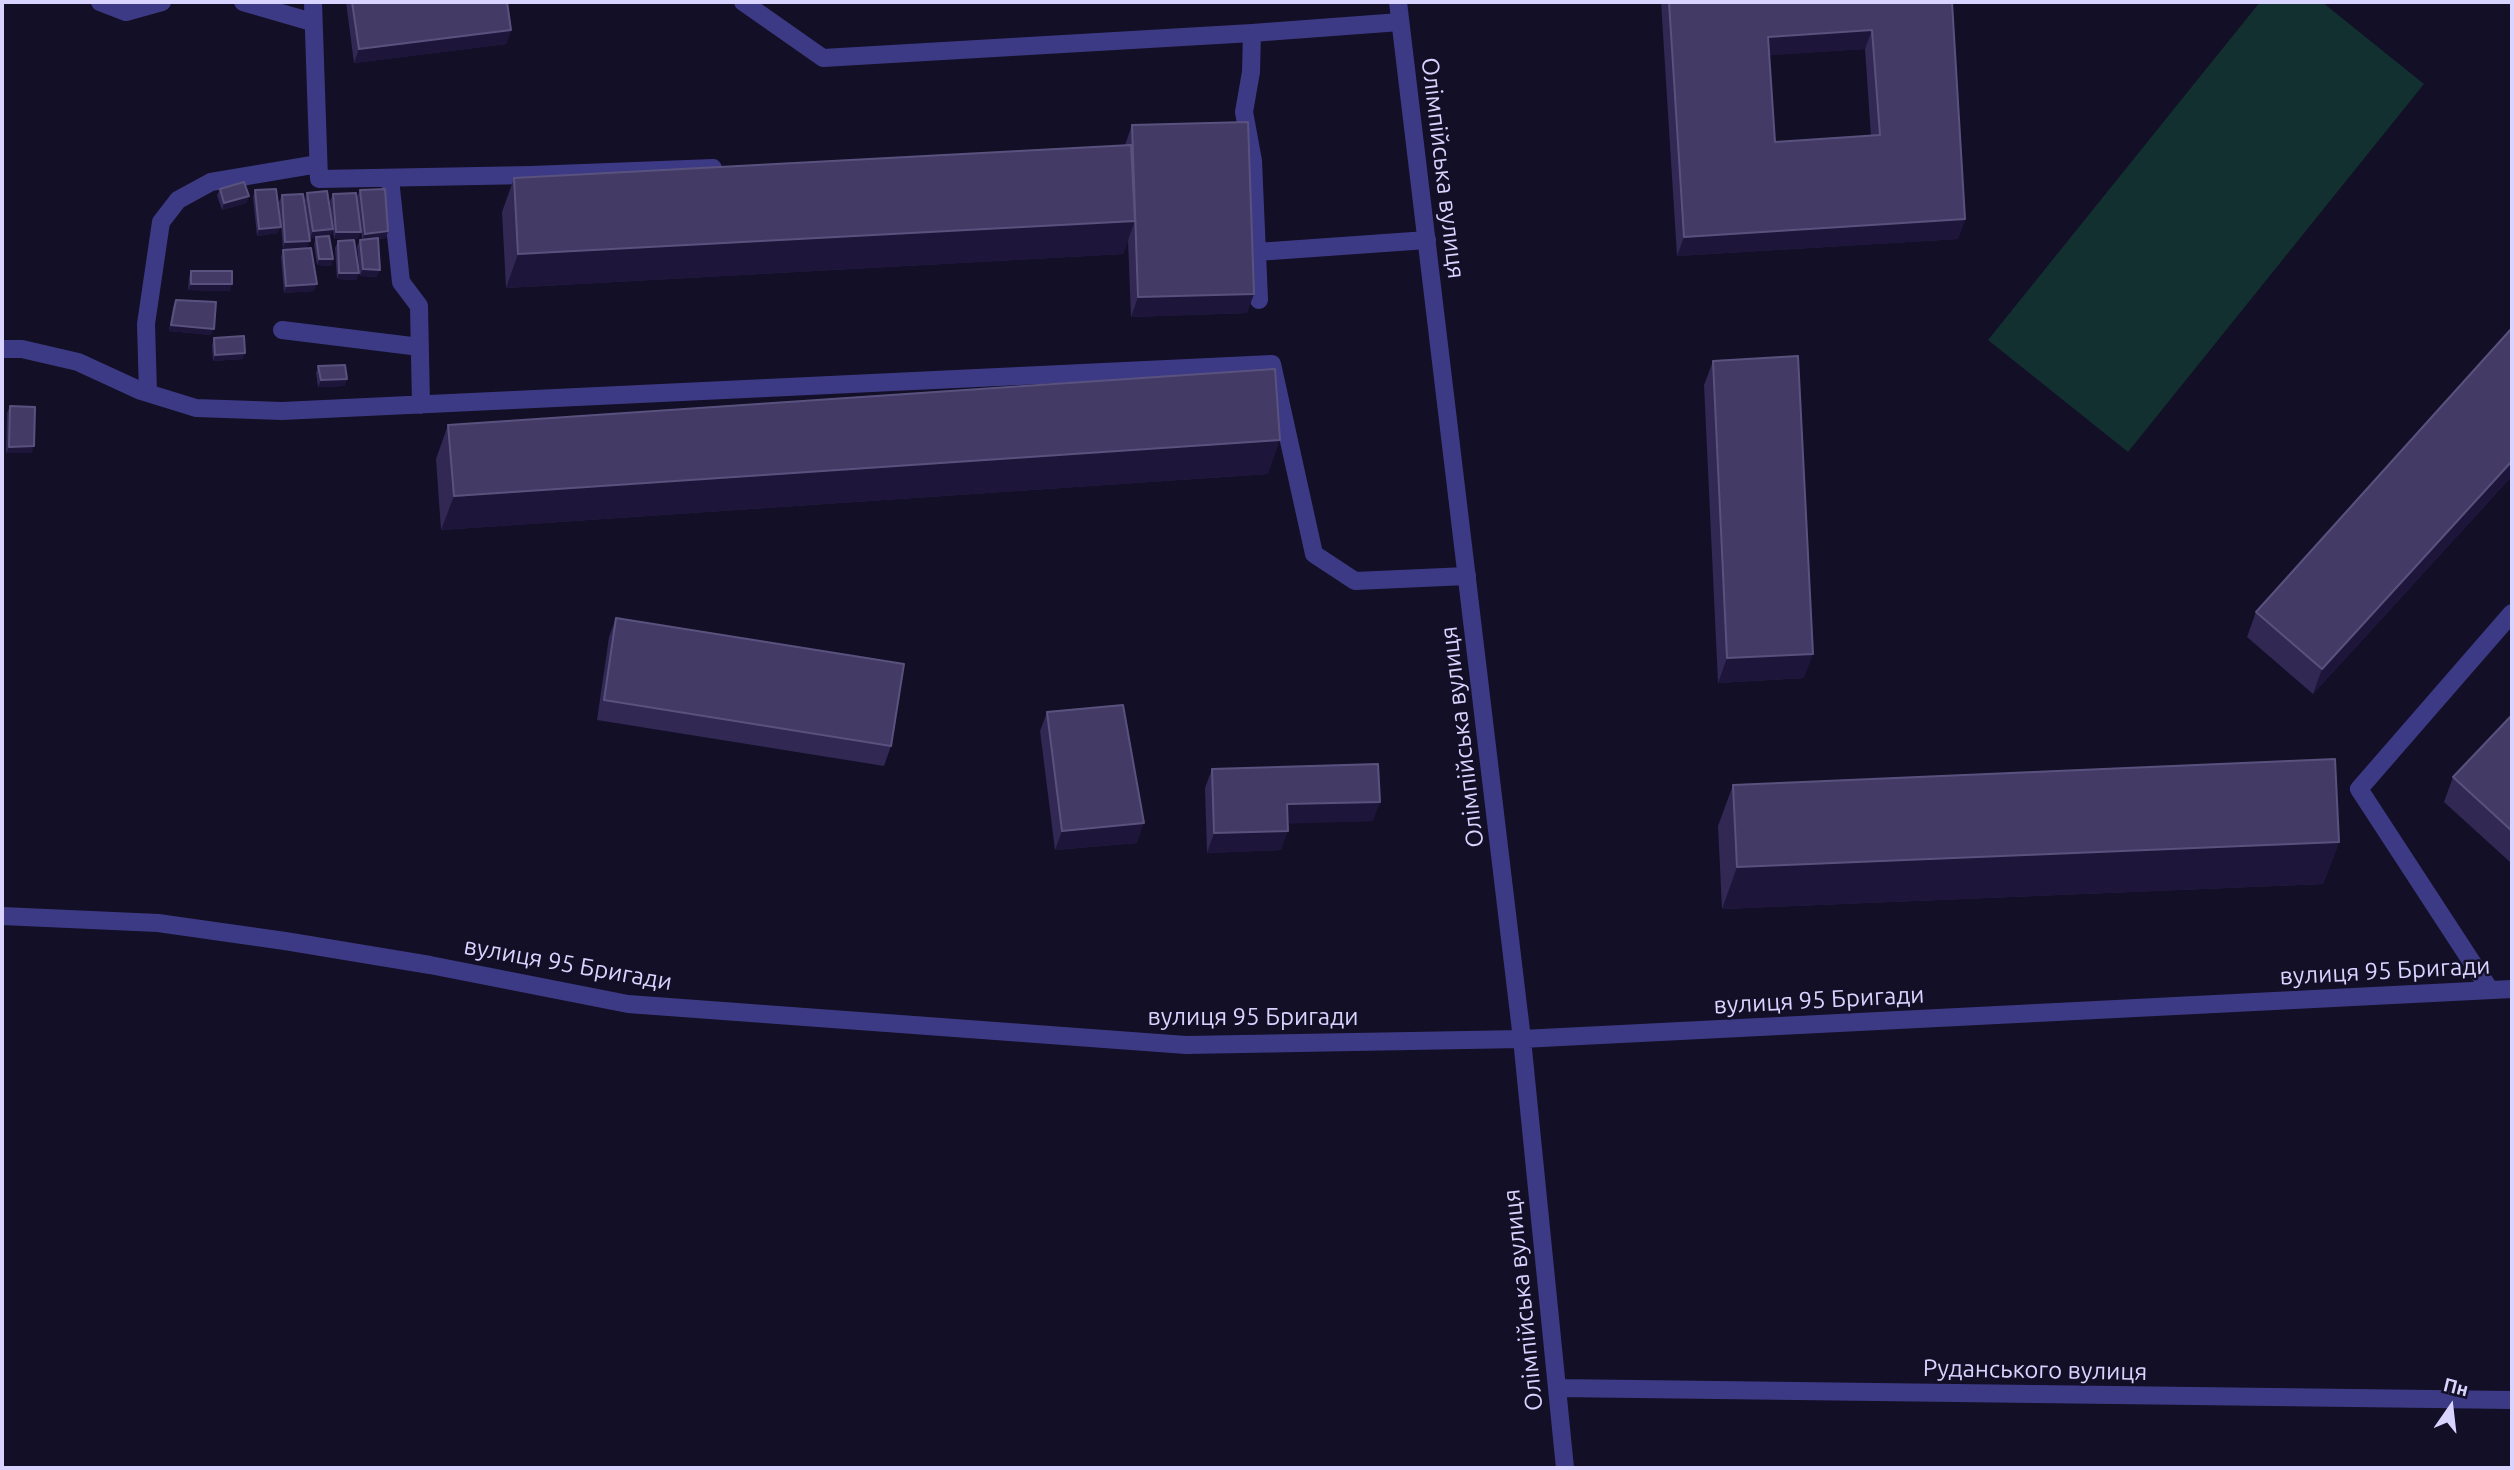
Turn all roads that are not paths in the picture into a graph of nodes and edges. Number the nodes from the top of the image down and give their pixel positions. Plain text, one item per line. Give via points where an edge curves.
1 (100, 2) edge
2 (162, 2) edge
3 (243, 2) edge
4 (313, 2) edge
5 (743, 2) edge
6 (1398, 2) edge
7 (312, 22) junction
8 (1400, 22) junction
9 (1252, 33) junction
10 (318, 164) junction
11 (736, 167) edge
12 (390, 179) junction
13 (1427, 240) junction
14 (1257, 252) junction
15 (1259, 300) dead end
16 (282, 330) dead end
17 (420, 347) junction
18 (2, 349) edge
19 (148, 393) junction
20 (421, 405) junction
21 (1467, 576) junction
22 (2512, 613) edge
23 (2, 916) edge
24 (2512, 989) edge
25 (2490, 990) junction
26 (1522, 1039) junction
27 (1557, 1388) junction
28 (2512, 1400) edge
29 (1565, 1468) edge

1 - 2 street via 126,12
3 - 7 street
4 - 7 street
5 - 9 street via 823,58
6 - 8 street, Олімпійська вулиця
7 - 10 street
8 - 9 street
8 - 13 street, Олімпійська вулиця
9 - 14 street via 1244,112 1253,161
10 - 12 street via 319,179
10 - 19 street via 211,181 178,200 161,222 146,324
11 - 12 street
12 - 17 street via 401,282 419,306
13 - 14 street
13 - 21 street, Олімпійська вулиця
14 - 15 street
16 - 17 street
17 - 20 street
18 - 19 street via 78,362
19 - 20 street via 196,408 282,411
20 - 21 street via 1272,363 1314,554 1355,581
21 - 26 street, Олімпійська вулиця
22 - 25 street via 2359,789
23 - 26 street, вулиця 95 Бригади via 158,923 260,937 628,1004 1186,1045
24 - 25 street, вулиця 95 Бригади
25 - 26 street, вулиця 95 Бригади
26 - 27 street, Олімпійська вулиця
27 - 28 street, Руданського вулиця
27 - 29 street, Олімпійська вулиця

